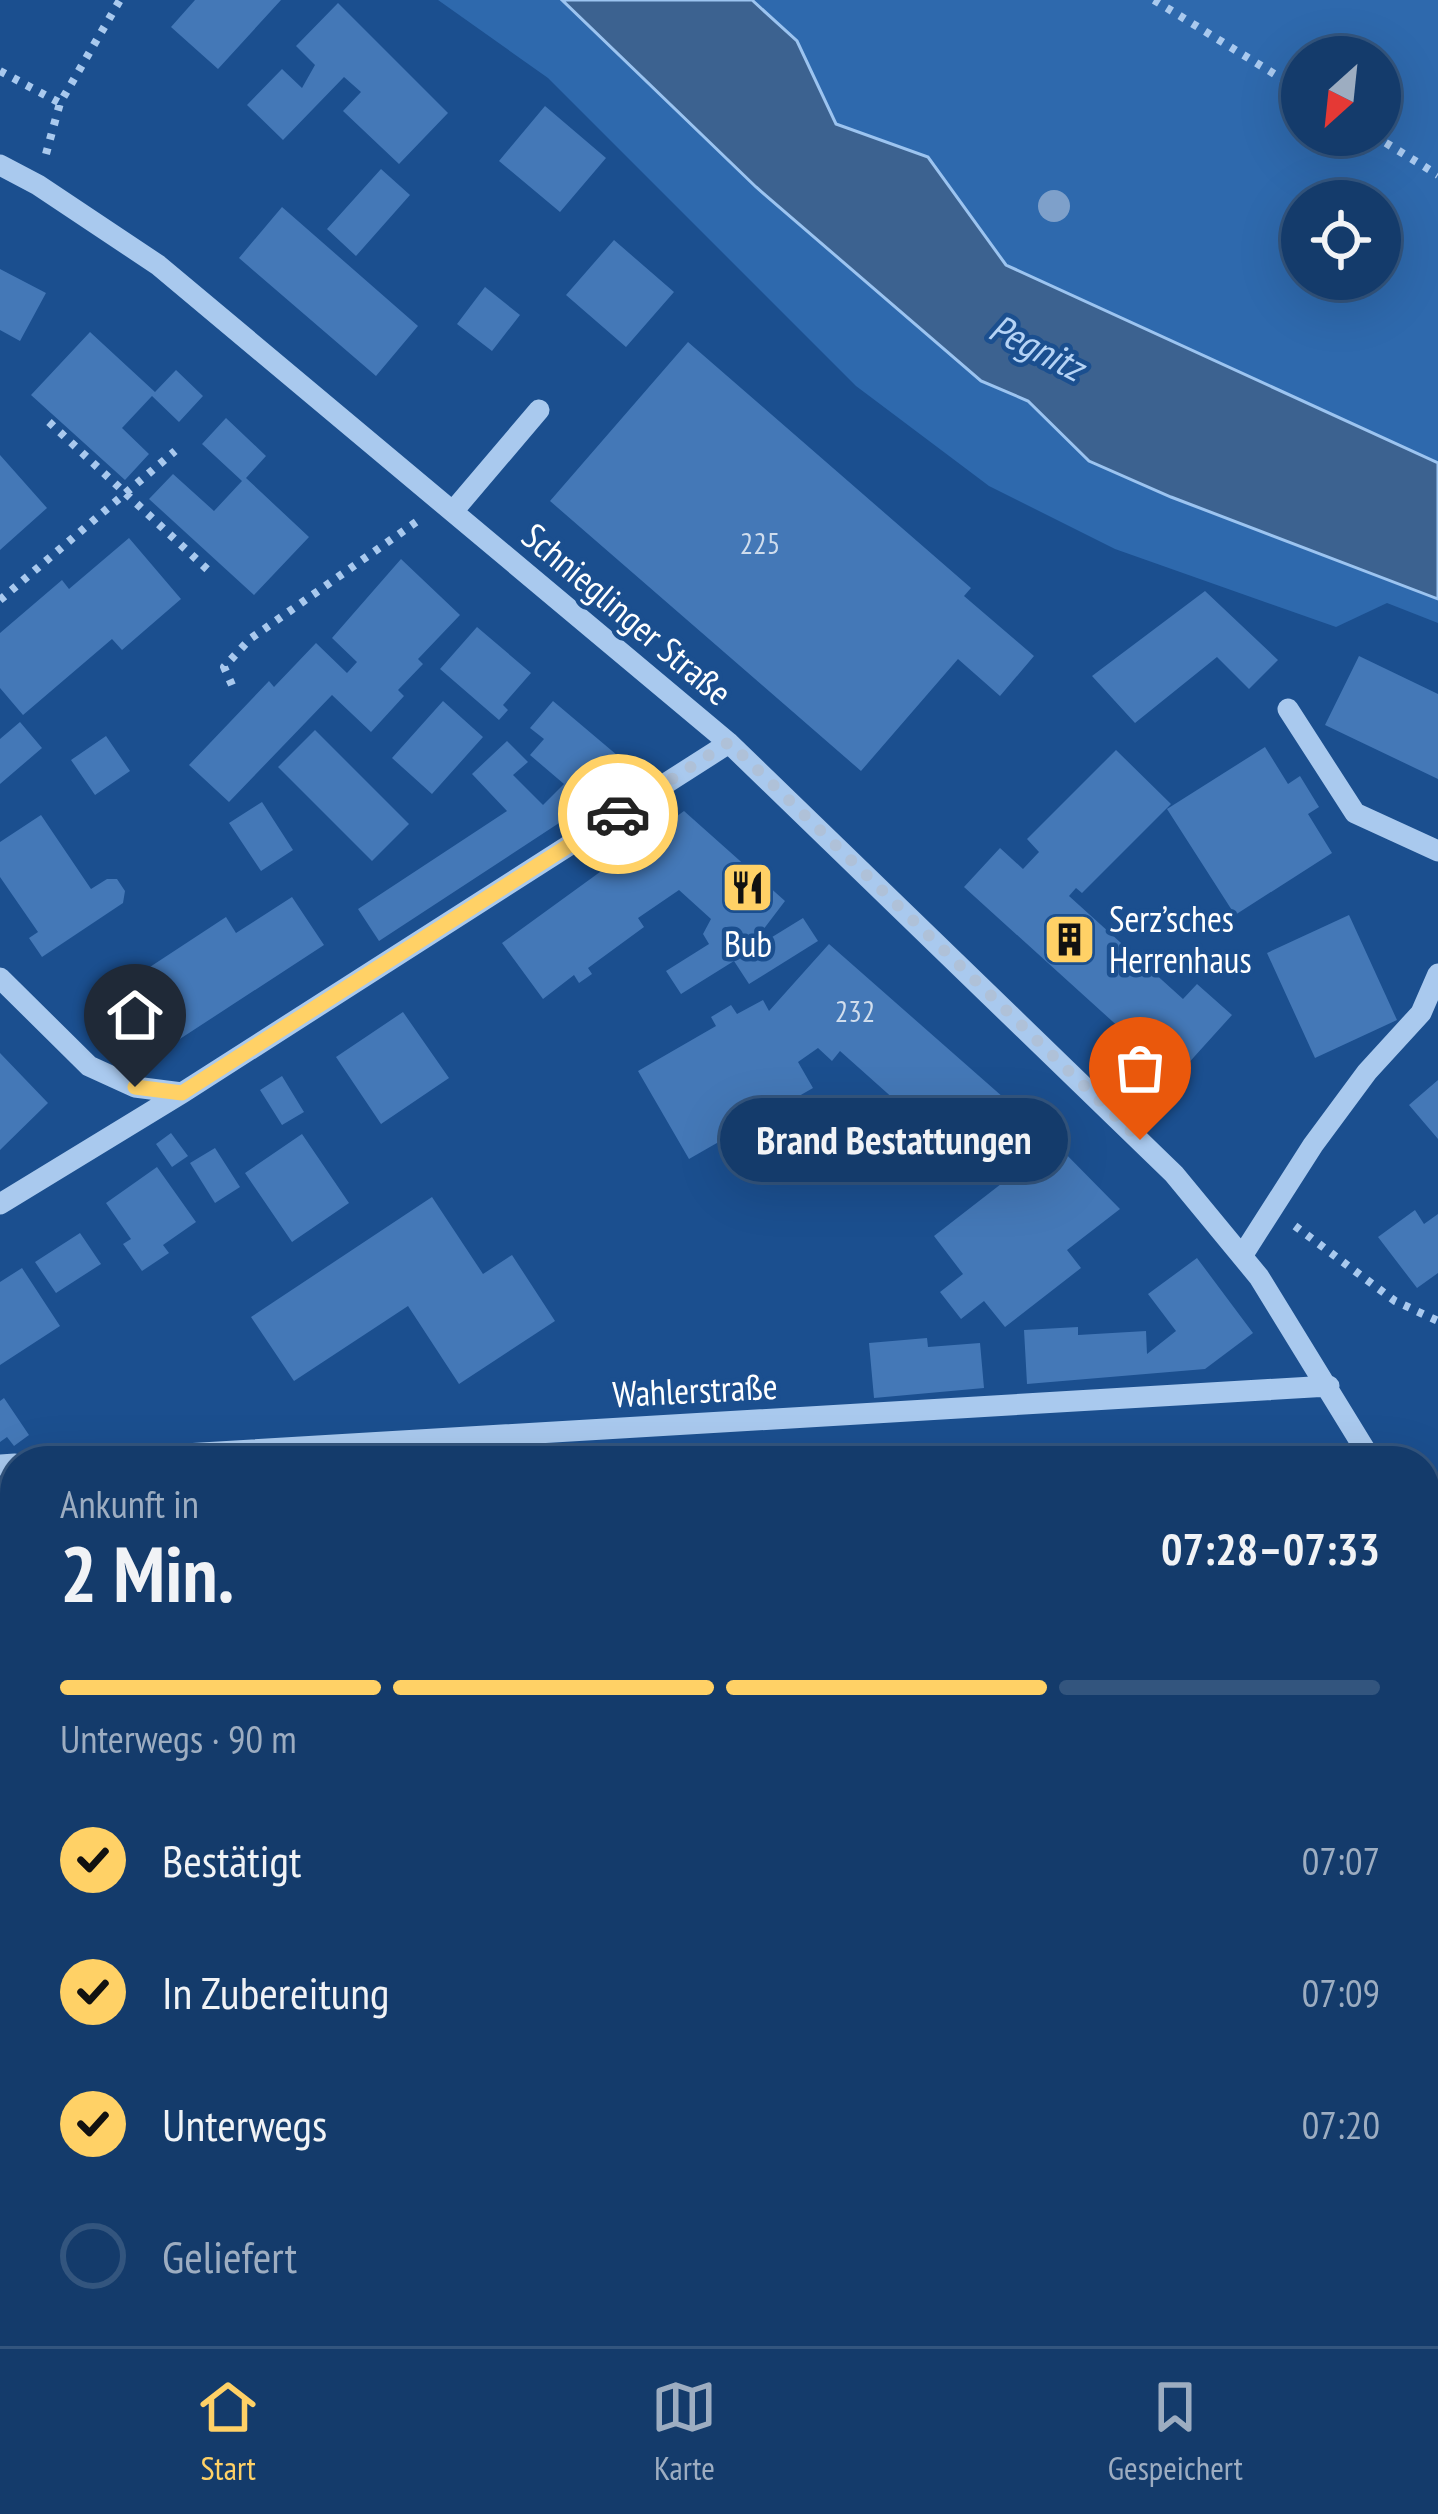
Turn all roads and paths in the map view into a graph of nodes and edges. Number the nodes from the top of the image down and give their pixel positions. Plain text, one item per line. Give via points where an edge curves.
1 (120, 0) edge
2 (1154, 0) edge
3 (0, 71) edge
4 (1281, 78) edge
5 (60, 103) junction
6 (1401, 152) edge
7 (0, 165) edge
8 (1438, 175) edge
9 (38, 185) junction
10 (539, 410) dead end
11 (49, 422) dead end
12 (175, 451) dead end
13 (127, 493) junction
14 (449, 506) junction
15 (209, 571) dead end
16 (0, 600) edge
17 (232, 685) dead end
18 (1288, 709) dead end
19 (729, 742) junction
20 (1438, 851) edge
21 (1438, 974) edge
22 (0, 978) edge
23 (182, 1093) junction
24 (0, 1204) edge
25 (1271, 1212) junction
26 (1242, 1256) junction
27 (1438, 1321) edge
28 (1328, 1386) junction
29 (318, 1446) edge
30 (1363, 1446) edge

1 - 5 path
2 - 4 path
3 - 5 path
5 - 9 path
6 - 8 path
7 - 9 street, Schnieglinger Straße
9 - 14 street, Schnieglinger Straße via 158,265
10 - 14 street
11 - 13 path
12 - 13 path
13 - 15 path
13 - 16 path
14 - 17 path via 250,639 224,667
14 - 19 street, Schnieglinger Straße
18 - 20 street via 1355,813
19 - 23 street
19 - 26 street, Schnieglinger Straße via 1174,1174
21 - 25 street via 1421,1013 1367,1072
22 - 23 street via 88,1066 135,1087
23 - 24 street
25 - 26 street
25 - 27 path via 1395,1301
26 - 28 street, Schnieglinger Straße
28 - 29 street, Wahlerstraße
28 - 30 street, Schnieglinger Straße

